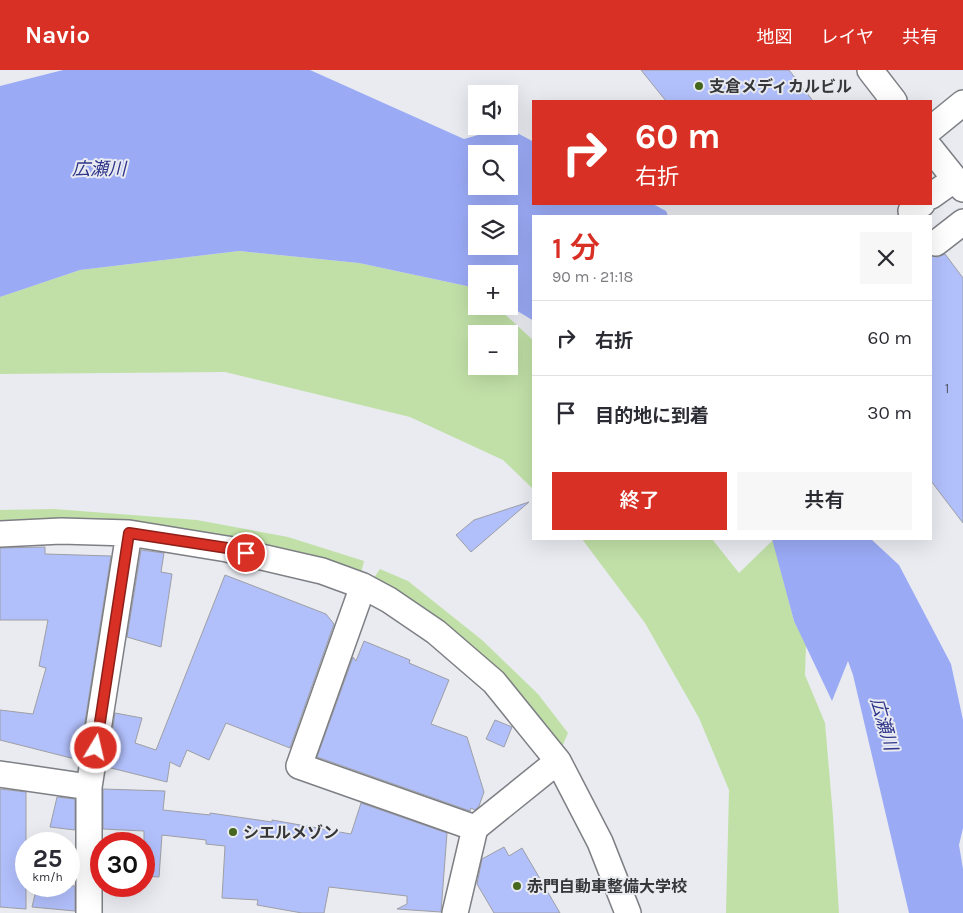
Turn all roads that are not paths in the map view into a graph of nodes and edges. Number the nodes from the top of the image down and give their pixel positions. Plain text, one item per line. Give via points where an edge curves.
1 (870, 70) edge
2 (893, 100) edge
3 (963, 103) edge
4 (932, 128) edge
5 (932, 150) edge
6 (959, 184) edge
7 (932, 196) edge
8 (963, 222) edge
9 (936, 243) dead end
10 (129, 533) junction
11 (0, 534) edge
12 (364, 586) junction
13 (558, 762) junction
14 (0, 774) edge
15 (90, 786) junction
16 (475, 828) junction
17 (89, 913) edge
18 (455, 913) edge
19 (628, 913) edge

1 - 2 street
3 - 4 street
5 - 6 street
6 - 7 street
8 - 9 street
10 - 11 street via 61,531
10 - 12 street via 227,548 322,571
10 - 15 street
12 - 13 street via 436,632 494,682
12 - 16 street via 299,766
13 - 16 street
13 - 19 street via 600,842
14 - 15 street
15 - 17 street
16 - 18 street

